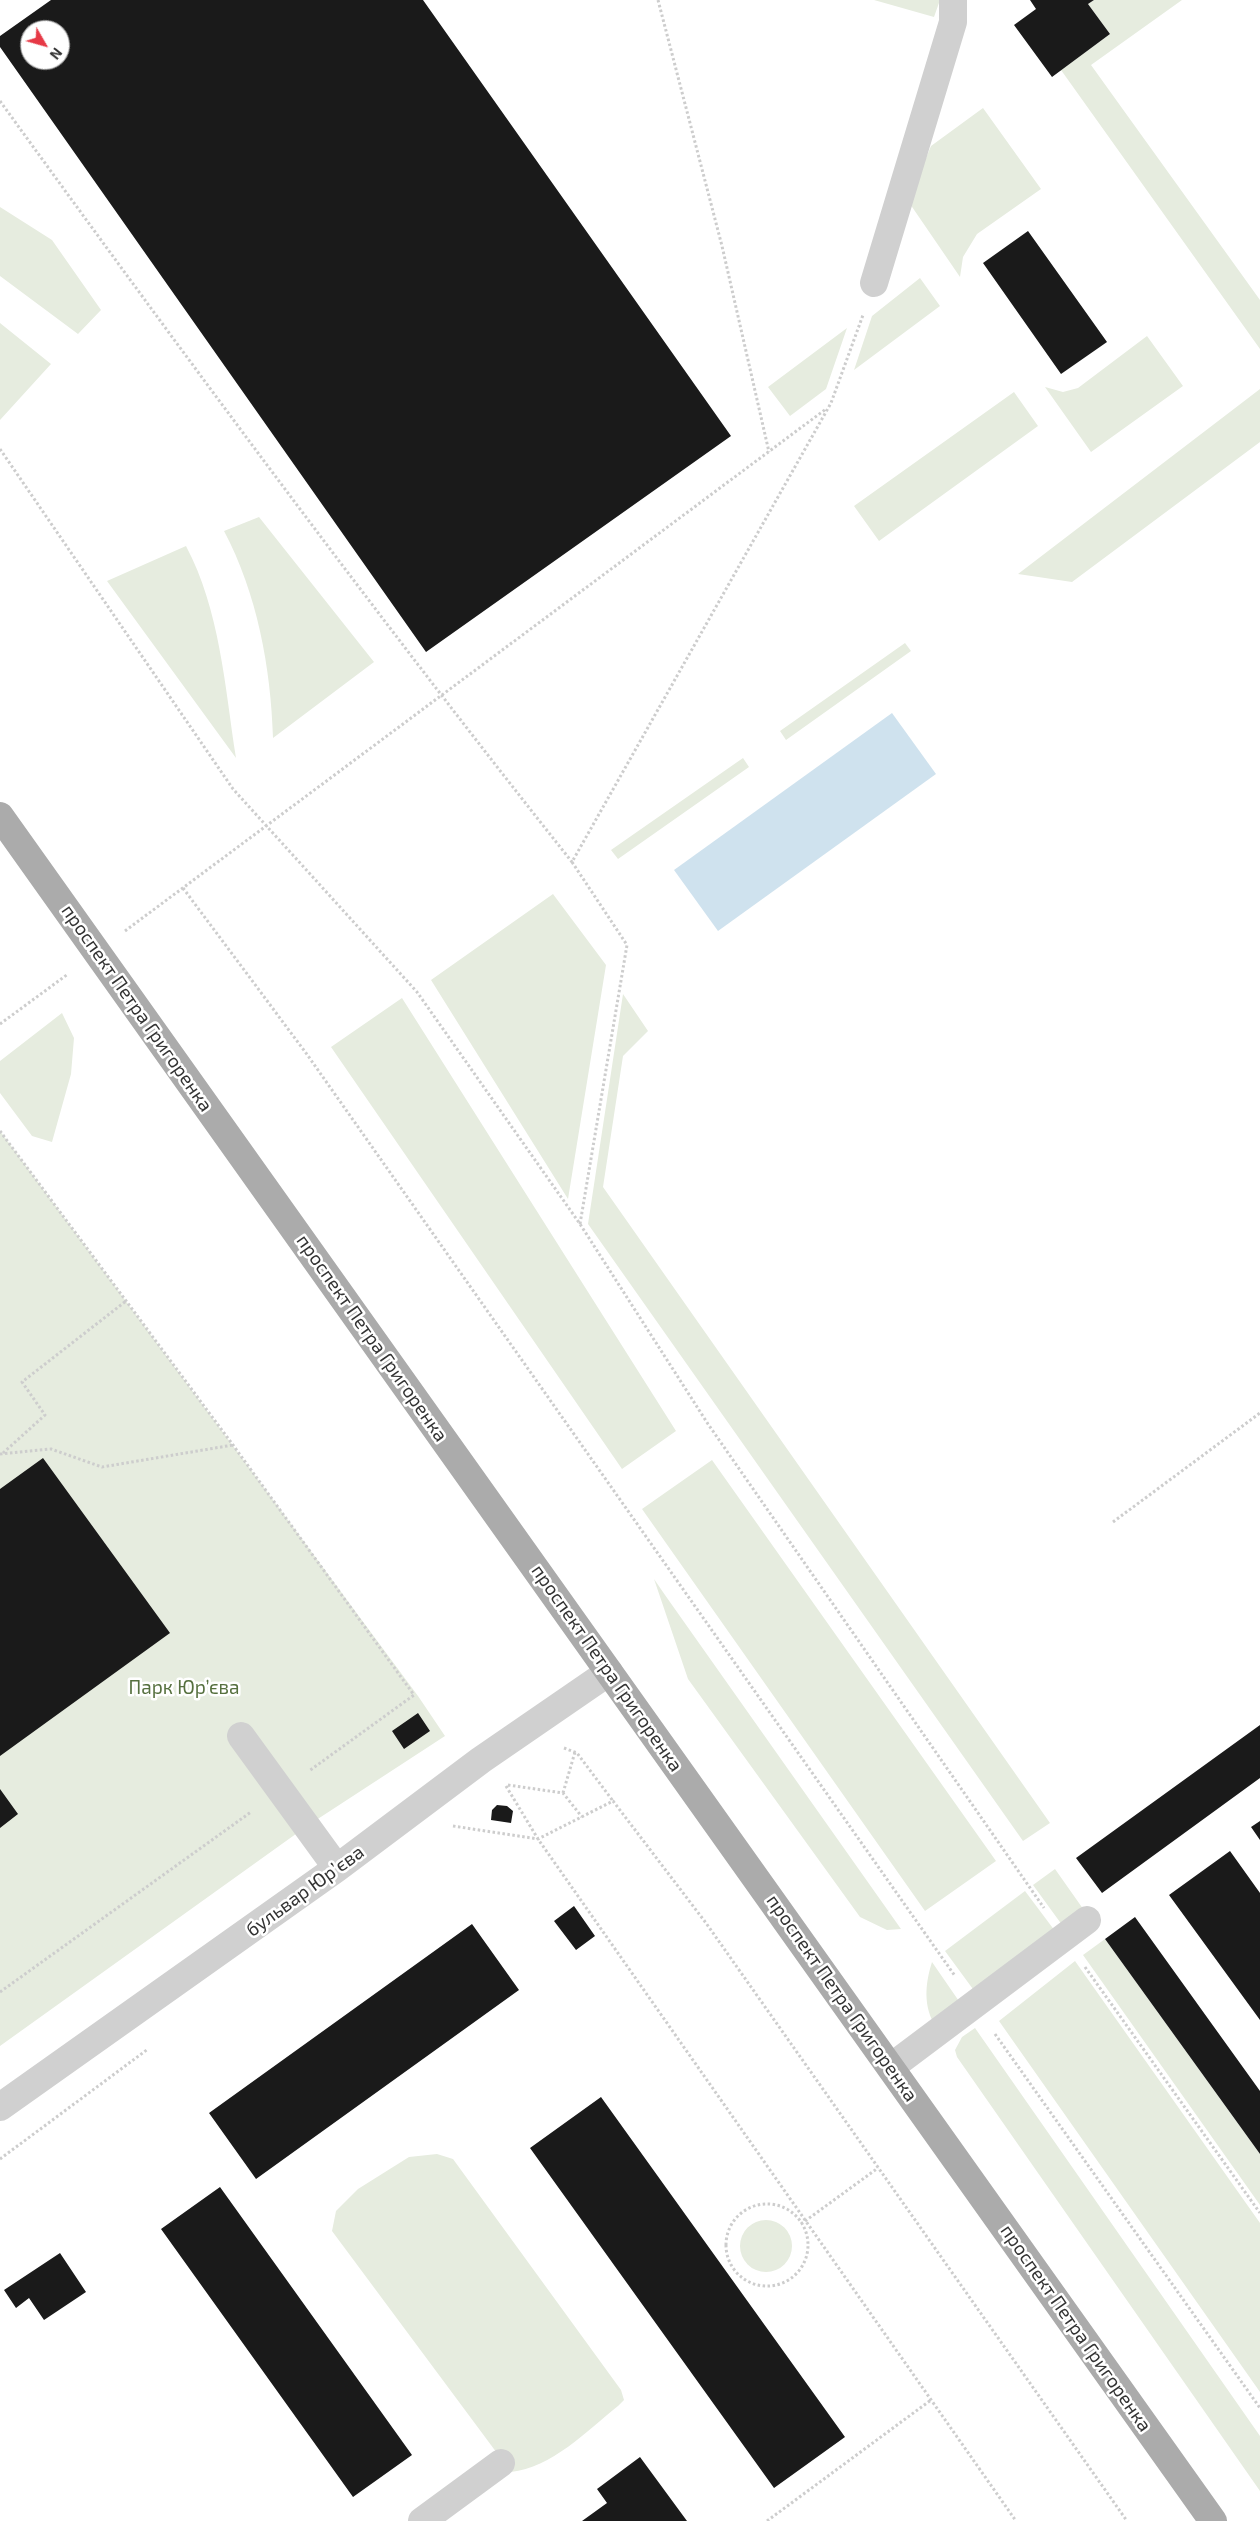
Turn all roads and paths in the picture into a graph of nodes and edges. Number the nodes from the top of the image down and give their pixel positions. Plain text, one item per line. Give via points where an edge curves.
1 (658, 0) edge
2 (953, 0) edge
3 (0, 101) edge
4 (874, 283) joint
5 (828, 408) junction
6 (0, 449) edge
7 (769, 452) junction
8 (440, 696) junction
9 (0, 816) edge
10 (265, 826) junction
11 (572, 862) junction
12 (183, 888) junction
13 (97, 952) junction
14 (0, 1024) edge
15 (0, 1131) edge
16 (580, 1224) junction
17 (126, 1301) junction
18 (1260, 1413) edge
19 (233, 1444) junction
20 (1, 1453) edge
21 (1113, 1522) dead end
22 (609, 1672) junction
23 (241, 1736) dead end
24 (558, 1750) dead end
25 (575, 1752) junction
26 (513, 1779) dead end
27 (505, 1785) junction
28 (282, 1790) junction
29 (563, 1793) junction
30 (613, 1801) junction
31 (582, 1817) junction
32 (450, 1826) dead end
33 (538, 1839) junction
34 (337, 1868) junction
35 (1087, 1920) dead end
36 (1064, 1937) junction
37 (0, 1992) edge
38 (974, 2005) junction
39 (890, 2067) junction
40 (0, 2108) edge
41 (878, 2168) junction
42 (1260, 2213) edge
43 (806, 2221) junction
44 (801, 2224) junction
45 (931, 2400) junction
46 (1260, 2408) edge
47 (501, 2463) dead end
48 (422, 2521) edge
49 (767, 2521) edge
50 (1016, 2521) edge
51 (1127, 2521) edge
52 (1213, 2521) edge

1 - 7 path via 722,246
2 - 4 street via 953,22
3 - 8 path
4 - 5 path
5 - 7 path
5 - 11 path
6 - 10 path via 232,789
7 - 8 path
8 - 10 path
8 - 11 path
9 - 13 main road, проспект Петра Григоренка
10 - 12 path
10 - 16 path via 417,992
11 - 16 path via 627,945
12 - 13 path
12 - 38 path via 324,1077
13 - 14 path
13 - 22 main road, проспект Петра Григоренка
15 - 17 path
16 - 36 path via 708,1424
17 - 19 path
17 - 20 path via 22,1382 45,1416
18 - 21 path
19 - 20 path via 102,1467 51,1449
19 - 28 path via 414,1695
22 - 34 street, бульвар Юрʼєва via 481,1760
22 - 39 main road, проспект Петра Григоренка
23 - 28 street
24 - 25 path via 566,1747
25 - 29 path
25 - 30 path
26 - 27 path
27 - 29 path
27 - 33 path
28 - 34 street
28 - 37 path
29 - 31 path
30 - 31 path
30 - 41 path via 706,1923
31 - 33 path
32 - 33 path
33 - 43 path
34 - 40 street, бульвар Юрʼєва
35 - 36 street
36 - 38 street
36 - 42 path
38 - 39 street
38 - 46 path
39 - 52 main road, проспект Петра Григоренка
41 - 43 path
41 - 51 path
43 - 44 path
43 - 45 path
44 - 44 path via 784,2208 771,2204 745,2210 728,2231 727,2251 734,2269 743,2279 769,2286 794,2276 807,2253 807,2240
45 - 49 path
45 - 50 path
47 - 48 street

